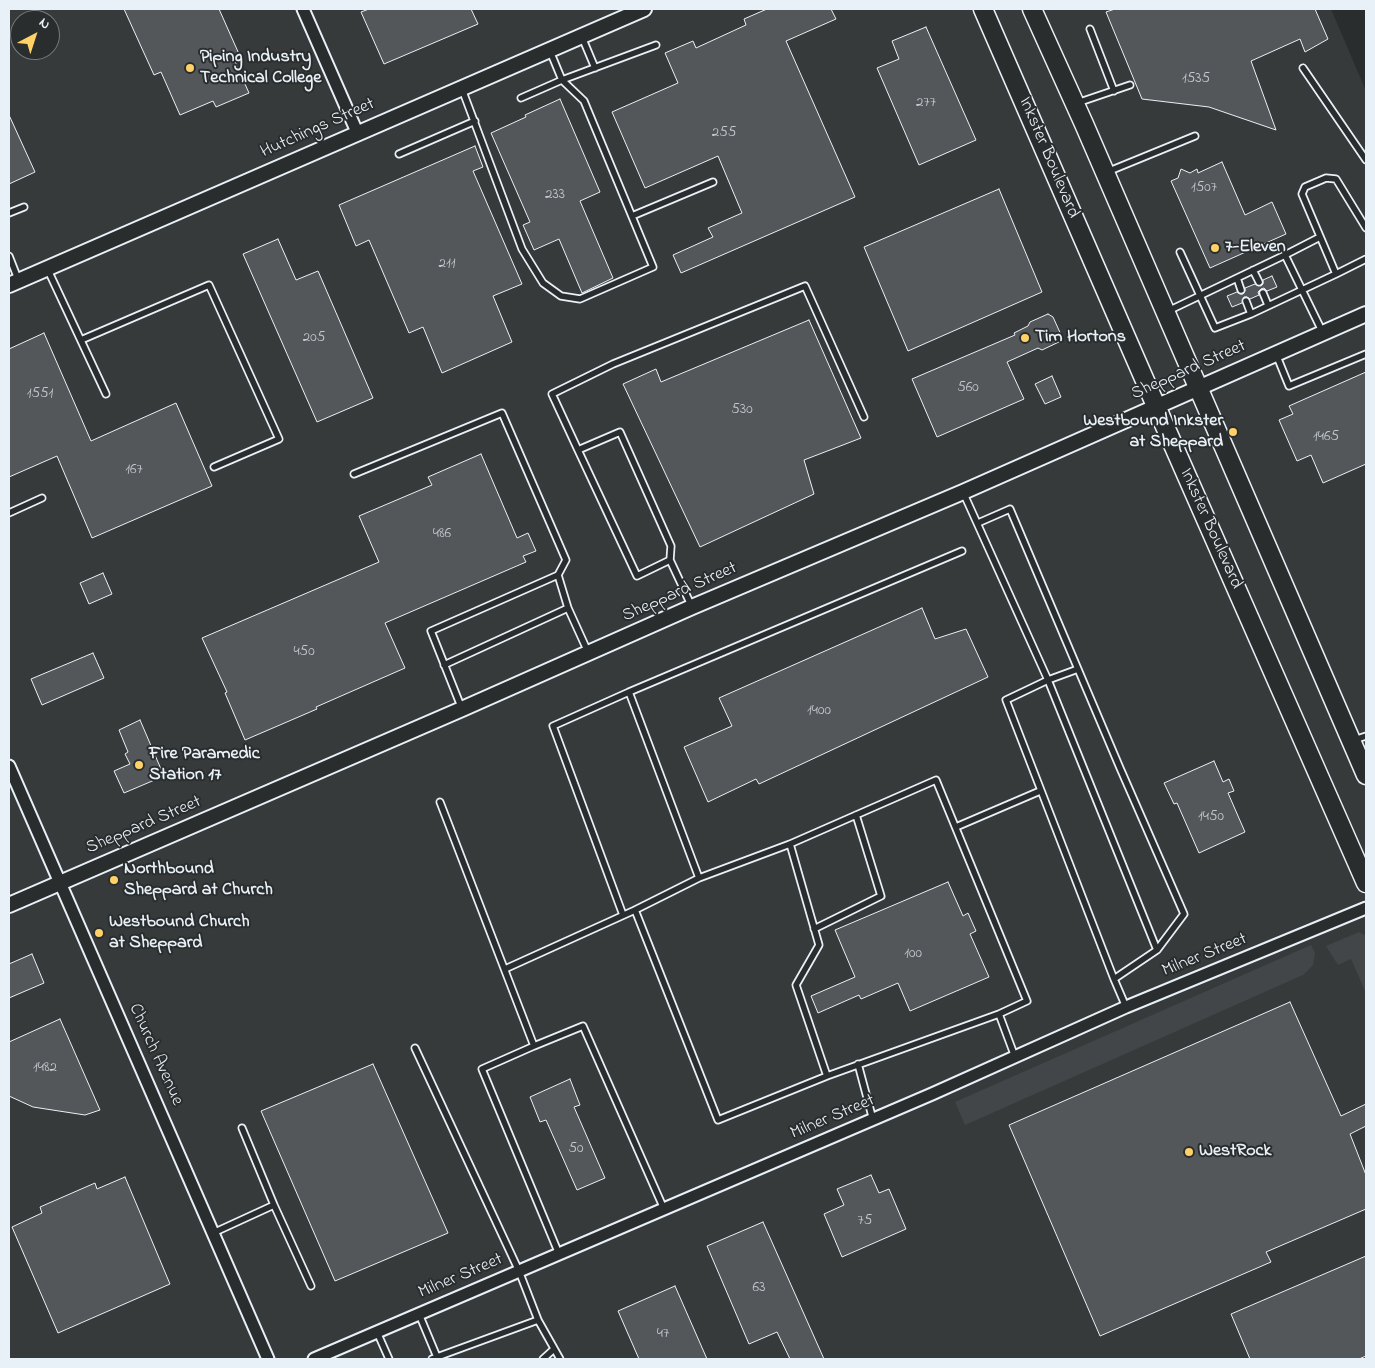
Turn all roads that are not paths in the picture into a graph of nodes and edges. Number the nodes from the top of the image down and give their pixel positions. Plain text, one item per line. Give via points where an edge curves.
1 (303, 9) edge
2 (644, 9) edge
3 (983, 9) edge
4 (1032, 9) edge
5 (1090, 29) dead end
6 (582, 35) junction
7 (656, 45) dead end
8 (549, 49) junction
9 (594, 68) junction
10 (1303, 68) dead end
11 (562, 80) junction
12 (1130, 85) dead end
13 (461, 87) junction
14 (1114, 91) junction
15 (521, 98) dead end
16 (1075, 104) junction
17 (474, 121) junction
18 (357, 132) junction
19 (1195, 136) dead end
20 (399, 154) dead end
21 (1366, 160) edge
22 (1105, 173) junction
23 (713, 182) dead end
24 (24, 207) dead end
25 (9, 213) edge
26 (632, 216) junction
27 (1366, 228) edge
28 (1320, 237) junction
29 (1180, 252) dead end
30 (1286, 255) junction
31 (9, 256) edge
32 (1366, 259) edge
33 (47, 268) junction
34 (1253, 270) junction
35 (1336, 274) junction
36 (1237, 278) junction
37 (14, 282) edge
38 (1259, 282) dead end
39 (1302, 289) junction
40 (1241, 290) dead end
41 (1263, 293) dead end
42 (1201, 296) junction
43 (1246, 301) dead end
44 (1268, 305) junction
45 (1166, 312) junction
46 (1251, 314) junction
47 (1366, 314) edge
48 (1323, 333) junction
49 (80, 340) junction
50 (1276, 354) junction
51 (1366, 354) edge
52 (1198, 388) junction
53 (106, 394) dead end
54 (1156, 406) junction
55 (864, 417) dead end
56 (578, 450) junction
57 (214, 467) dead end
58 (354, 474) dead end
59 (963, 492) junction
60 (42, 498) dead end
61 (9, 513) edge
62 (978, 523) junction
63 (962, 551) dead end
64 (670, 560) junction
65 (558, 574) junction
66 (692, 607) junction
67 (568, 608) junction
68 (588, 654) junction
69 (444, 665) junction
70 (1078, 669) junction
71 (1048, 680) junction
72 (630, 692) junction
73 (462, 710) junction
74 (1359, 738) edge
75 (9, 766) edge
76 (1366, 775) edge
77 (1040, 791) junction
78 (440, 802) dead end
79 (856, 815) junction
80 (956, 827) junction
81 (790, 844) junction
82 (699, 878) junction
83 (60, 883) junction
84 (1366, 883) edge
85 (9, 905) edge
86 (1366, 908) edge
87 (635, 910) junction
88 (623, 915) junction
89 (814, 929) junction
90 (1157, 950) junction
91 (505, 969) junction
92 (1114, 979) junction
93 (1126, 1007) junction
94 (999, 1014) junction
95 (534, 1046) junction
96 (415, 1048) dead end
97 (1015, 1057) junction
98 (858, 1064) junction
99 (827, 1076) junction
100 (872, 1120) junction
101 (242, 1128) dead end
102 (274, 1205) junction
103 (664, 1209) junction
104 (213, 1233) junction
105 (559, 1254) junction
106 (519, 1271) junction
107 (310, 1286) dead end
108 (419, 1314) junction
109 (538, 1320) junction
110 (377, 1332) junction
111 (554, 1349) junction
112 (434, 1358) edge
113 (268, 1359) edge
114 (314, 1359) edge
115 (389, 1359) edge
116 (543, 1359) edge
117 (560, 1359) edge

1 - 18 street
2 - 6 street, Hutchings Street
3 - 54 main road, Inkster Boulevard
4 - 16 main road
5 - 14 lane
6 - 8 street, Hutchings Street
6 - 9 lane
7 - 9 lane
8 - 11 lane
8 - 13 street, Hutchings Street
9 - 11 lane
10 - 21 lane
11 - 15 lane
11 - 26 lane via 584,101
12 - 14 lane
13 - 17 lane
13 - 18 street, Hutchings Street
14 - 16 lane
16 - 22 main road
17 - 20 lane
17 - 26 lane via 522,249 543,283 561,296 580,299 653,267
18 - 33 street, Hutchings Street
19 - 22 lane
22 - 45 main road
23 - 26 lane
24 - 25 lane
27 - 28 lane via 1336,179 1326,178 1306,187 1302,194
28 - 30 lane
28 - 35 lane
29 - 42 lane
30 - 34 lane
30 - 39 lane
31 - 37 lane
32 - 35 lane
33 - 37 street, Hutchings Street
33 - 49 lane
34 - 36 lane
34 - 38 lane
35 - 39 lane
36 - 40 lane
36 - 42 lane
39 - 44 lane
39 - 48 lane
41 - 44 lane
42 - 45 lane
42 - 46 lane via 1216,328
43 - 46 lane
44 - 46 lane
45 - 52 main road
47 - 48 street, Sheppard Street
48 - 50 street, Sheppard Street
49 - 53 lane
49 - 57 lane via 209,285 279,439
50 - 51 lane via 1289,386
50 - 52 street, Sheppard Street
52 - 54 street, Sheppard Street
52 - 74 main road
54 - 59 street, Sheppard Street
54 - 84 main road, Inkster Boulevard
55 - 56 lane via 805,286 613,364 552,394
56 - 64 lane via 637,576
56 - 64 lane via 620,432 671,546
58 - 65 lane via 502,412 566,560
59 - 62 lane
59 - 66 street, Sheppard Street
60 - 61 lane
62 - 70 lane via 1010,509
62 - 71 lane
63 - 72 lane
64 - 66 lane
65 - 67 lane
65 - 69 lane via 431,631
66 - 68 street, Sheppard Street
67 - 68 lane
67 - 69 lane
68 - 73 street, Sheppard Street
69 - 73 lane
70 - 71 lane
70 - 90 lane via 1184,914
71 - 77 lane via 1006,700
71 - 90 lane
72 - 82 lane
72 - 88 lane via 553,726
73 - 83 street, Sheppard Street
74 - 76 main road
75 - 83 street, Church Avenue
77 - 80 lane
77 - 92 lane
78 - 91 lane
79 - 80 lane via 936,780
79 - 81 lane
79 - 89 lane via 881,896
80 - 94 lane via 1027,1002
81 - 82 lane
81 - 89 lane
82 - 87 lane
83 - 85 street, Sheppard Street
83 - 104 street, Church Avenue
86 - 93 street, Milner Street
87 - 88 lane
87 - 99 lane via 718,1120
88 - 91 lane
89 - 99 lane via 819,945 796,984
90 - 92 lane
91 - 95 lane
92 - 93 lane
93 - 97 street, Milner Street
94 - 97 lane
94 - 98 lane
95 - 103 lane via 583,1026
95 - 105 lane via 482,1069
96 - 106 lane
97 - 100 street, Milner Street
98 - 99 lane
98 - 100 lane
100 - 103 street, Milner Street
101 - 102 lane
102 - 104 lane
102 - 107 lane
103 - 105 street, Milner Street
104 - 113 street, Church Avenue
105 - 106 street, Milner Street
106 - 108 street, Milner Street
106 - 109 lane
108 - 110 street, Milner Street
108 - 112 lane
109 - 111 lane
109 - 112 lane
110 - 114 street, Milner Street
110 - 115 lane
111 - 116 lane
111 - 117 lane

